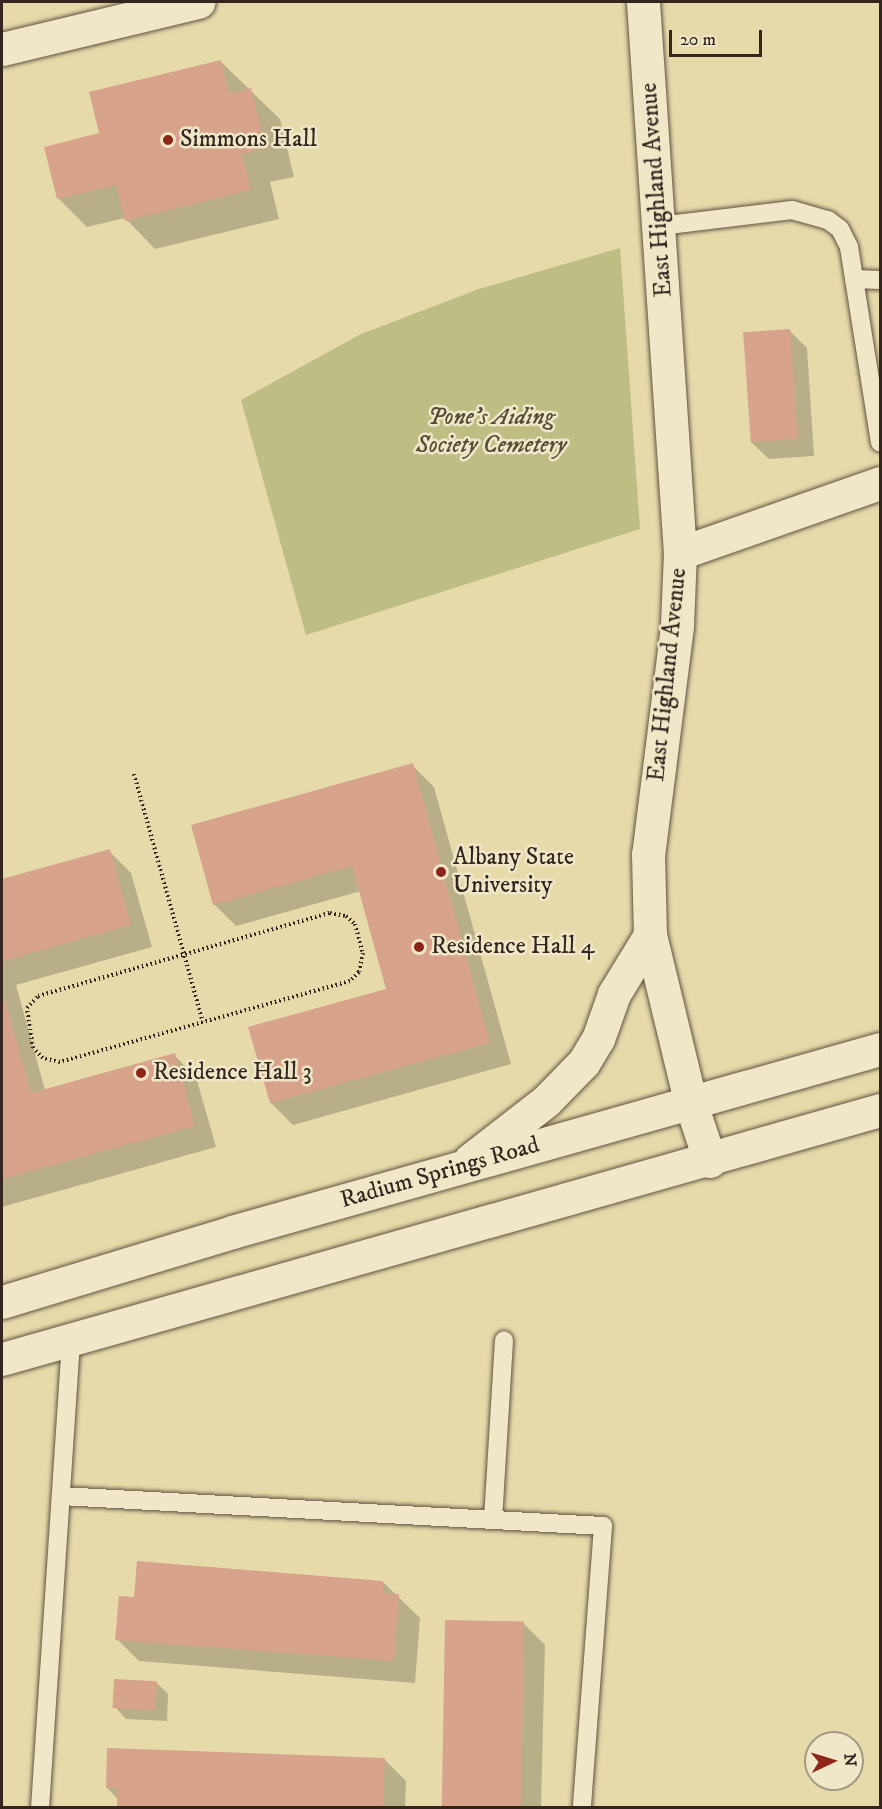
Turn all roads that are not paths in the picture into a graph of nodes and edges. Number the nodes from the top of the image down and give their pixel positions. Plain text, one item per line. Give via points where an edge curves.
1 (198, 2) edge
2 (644, 2) edge
3 (2, 49) edge
4 (660, 226) junction
5 (854, 279) junction
6 (880, 280) edge
7 (875, 376) edge
8 (880, 443) edge
9 (880, 483) edge
10 (680, 553) junction
11 (651, 935) junction
12 (880, 1049) edge
13 (691, 1104) junction
14 (880, 1110) edge
15 (710, 1161) junction
16 (461, 1167) junction
17 (2, 1302) edge
18 (71, 1339) junction
19 (504, 1340) dead end
20 (2, 1359) edge
21 (61, 1496) junction
22 (493, 1520) junction
23 (40, 1808) edge
24 (582, 1808) edge

1 - 3 main road
2 - 4 main road, East Highland Avenue
4 - 5 lane via 792,210 828,220 840,229 849,247
4 - 10 main road, East Highland Avenue
5 - 6 lane
5 - 7 lane
7 - 8 lane
9 - 10 main road
10 - 11 main road, East Highland Avenue via 677,626 648,854
11 - 13 main road, East Highland Avenue
11 - 16 main road via 614,994 598,1039 584,1062 546,1101
12 - 13 main road, Radium Springs Road
13 - 15 main road, East Highland Avenue
13 - 16 main road, Radium Springs Road
14 - 15 main road
15 - 18 main road
16 - 17 main road, Radium Springs Road
18 - 20 main road
18 - 21 lane
19 - 22 lane
21 - 22 lane
21 - 23 lane
22 - 24 lane via 603,1527

